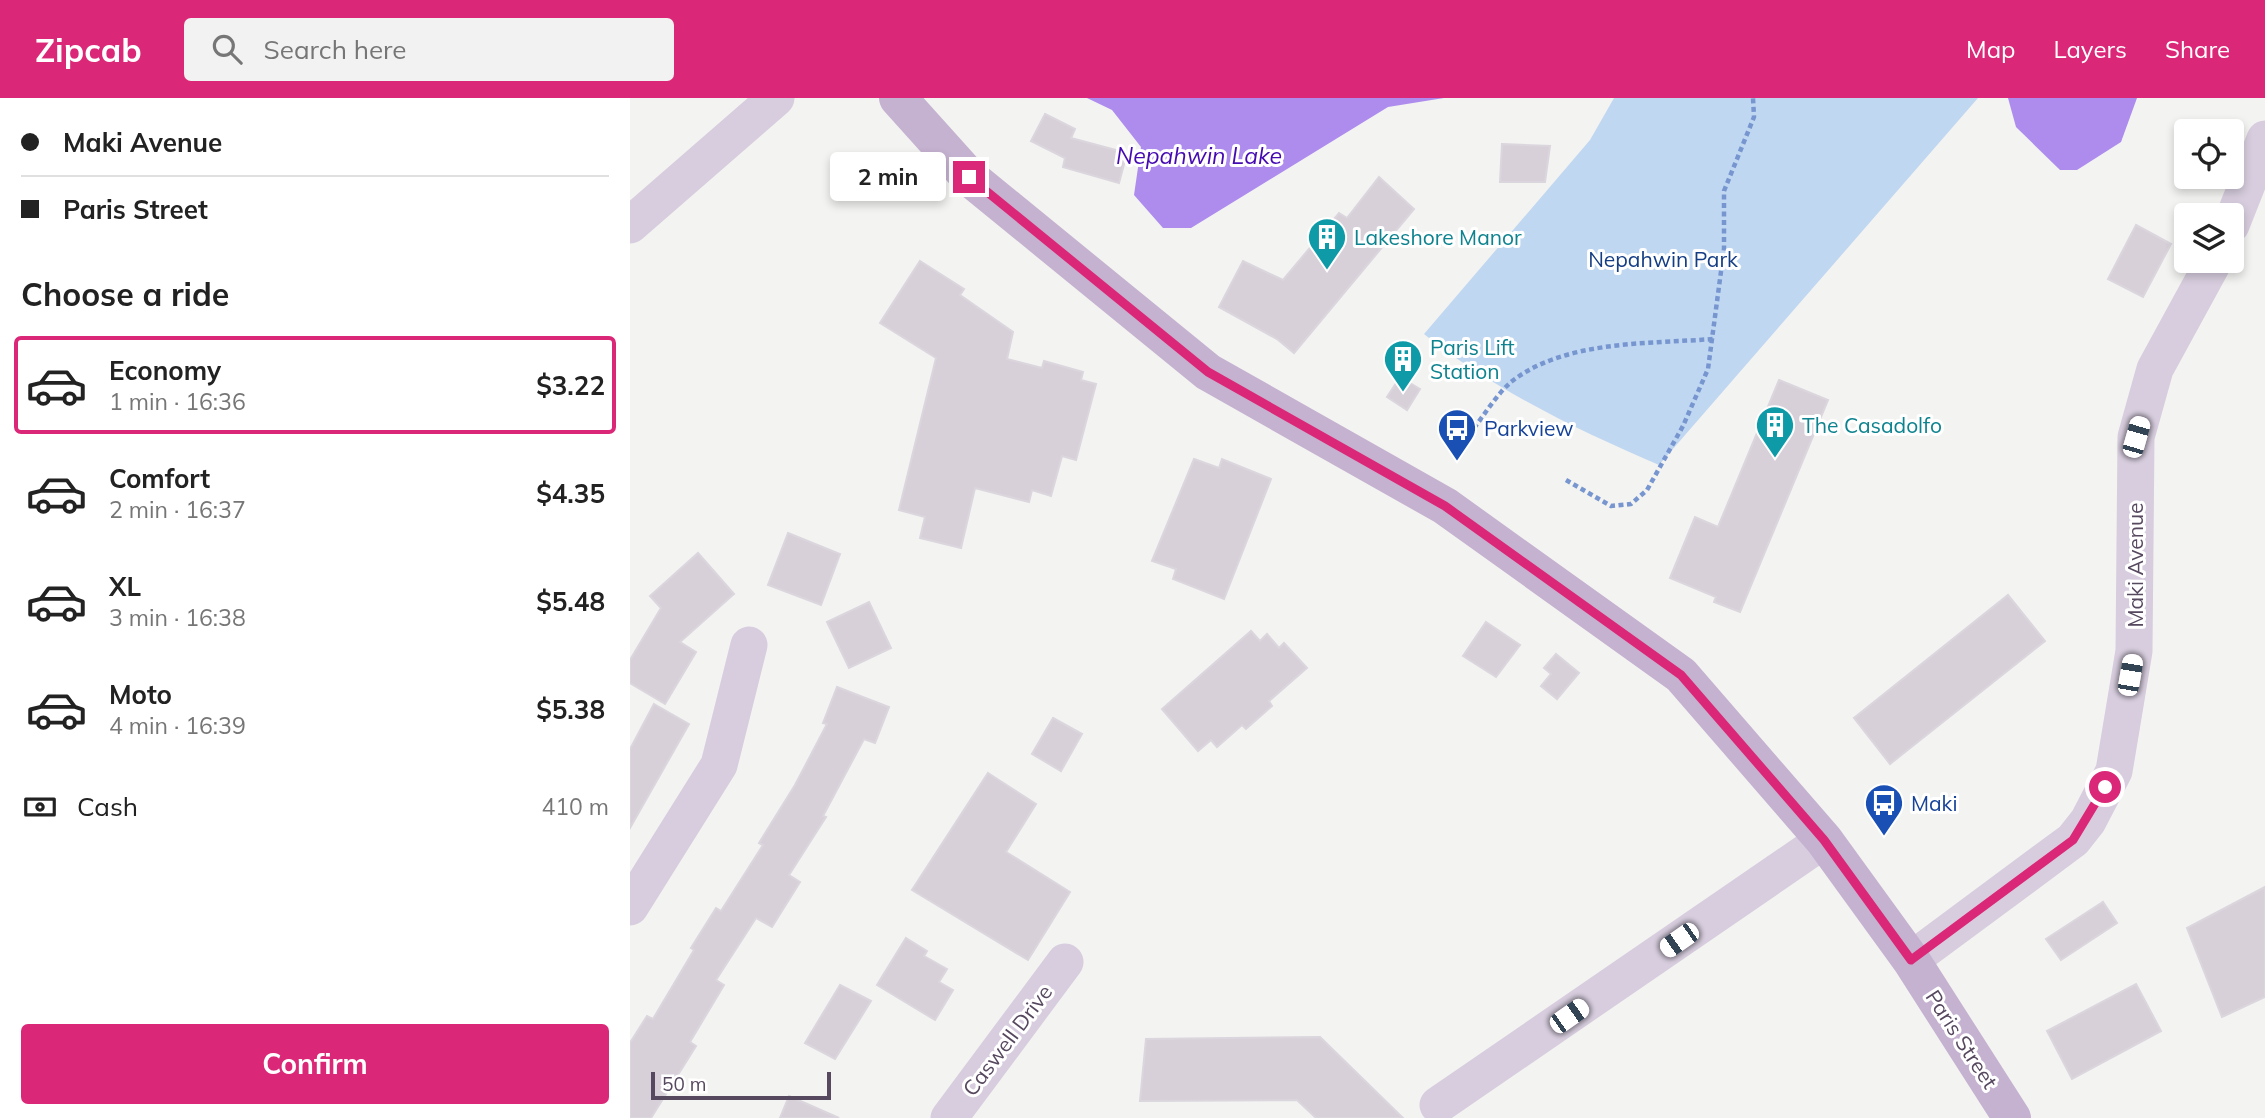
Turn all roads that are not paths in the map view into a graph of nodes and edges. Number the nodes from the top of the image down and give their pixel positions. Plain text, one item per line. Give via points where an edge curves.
1 (776, 98) edge
2 (898, 98) edge
3 (2265, 139) edge
4 (2240, 203) edge
5 (630, 225) edge
6 (2207, 273) edge
7 (749, 645) dead end
8 (1824, 840) junction
9 (630, 907) edge
10 (1911, 960) junction
11 (1065, 962) dead end
12 (1438, 1105) dead end
13 (949, 1118) edge
14 (2012, 1118) edge

1 - 5 street
2 - 8 main road, Paris Street via 969,177 1208,372 1445,506 1681,675
3 - 4 street
6 - 10 street, Maki Avenue via 2155,369 2136,437 2134,651 2114,771 2073,840
7 - 9 street via 719,765
8 - 10 main road, Paris Street
8 - 12 street
10 - 14 main road, Paris Street
11 - 13 street, Caswell Drive

